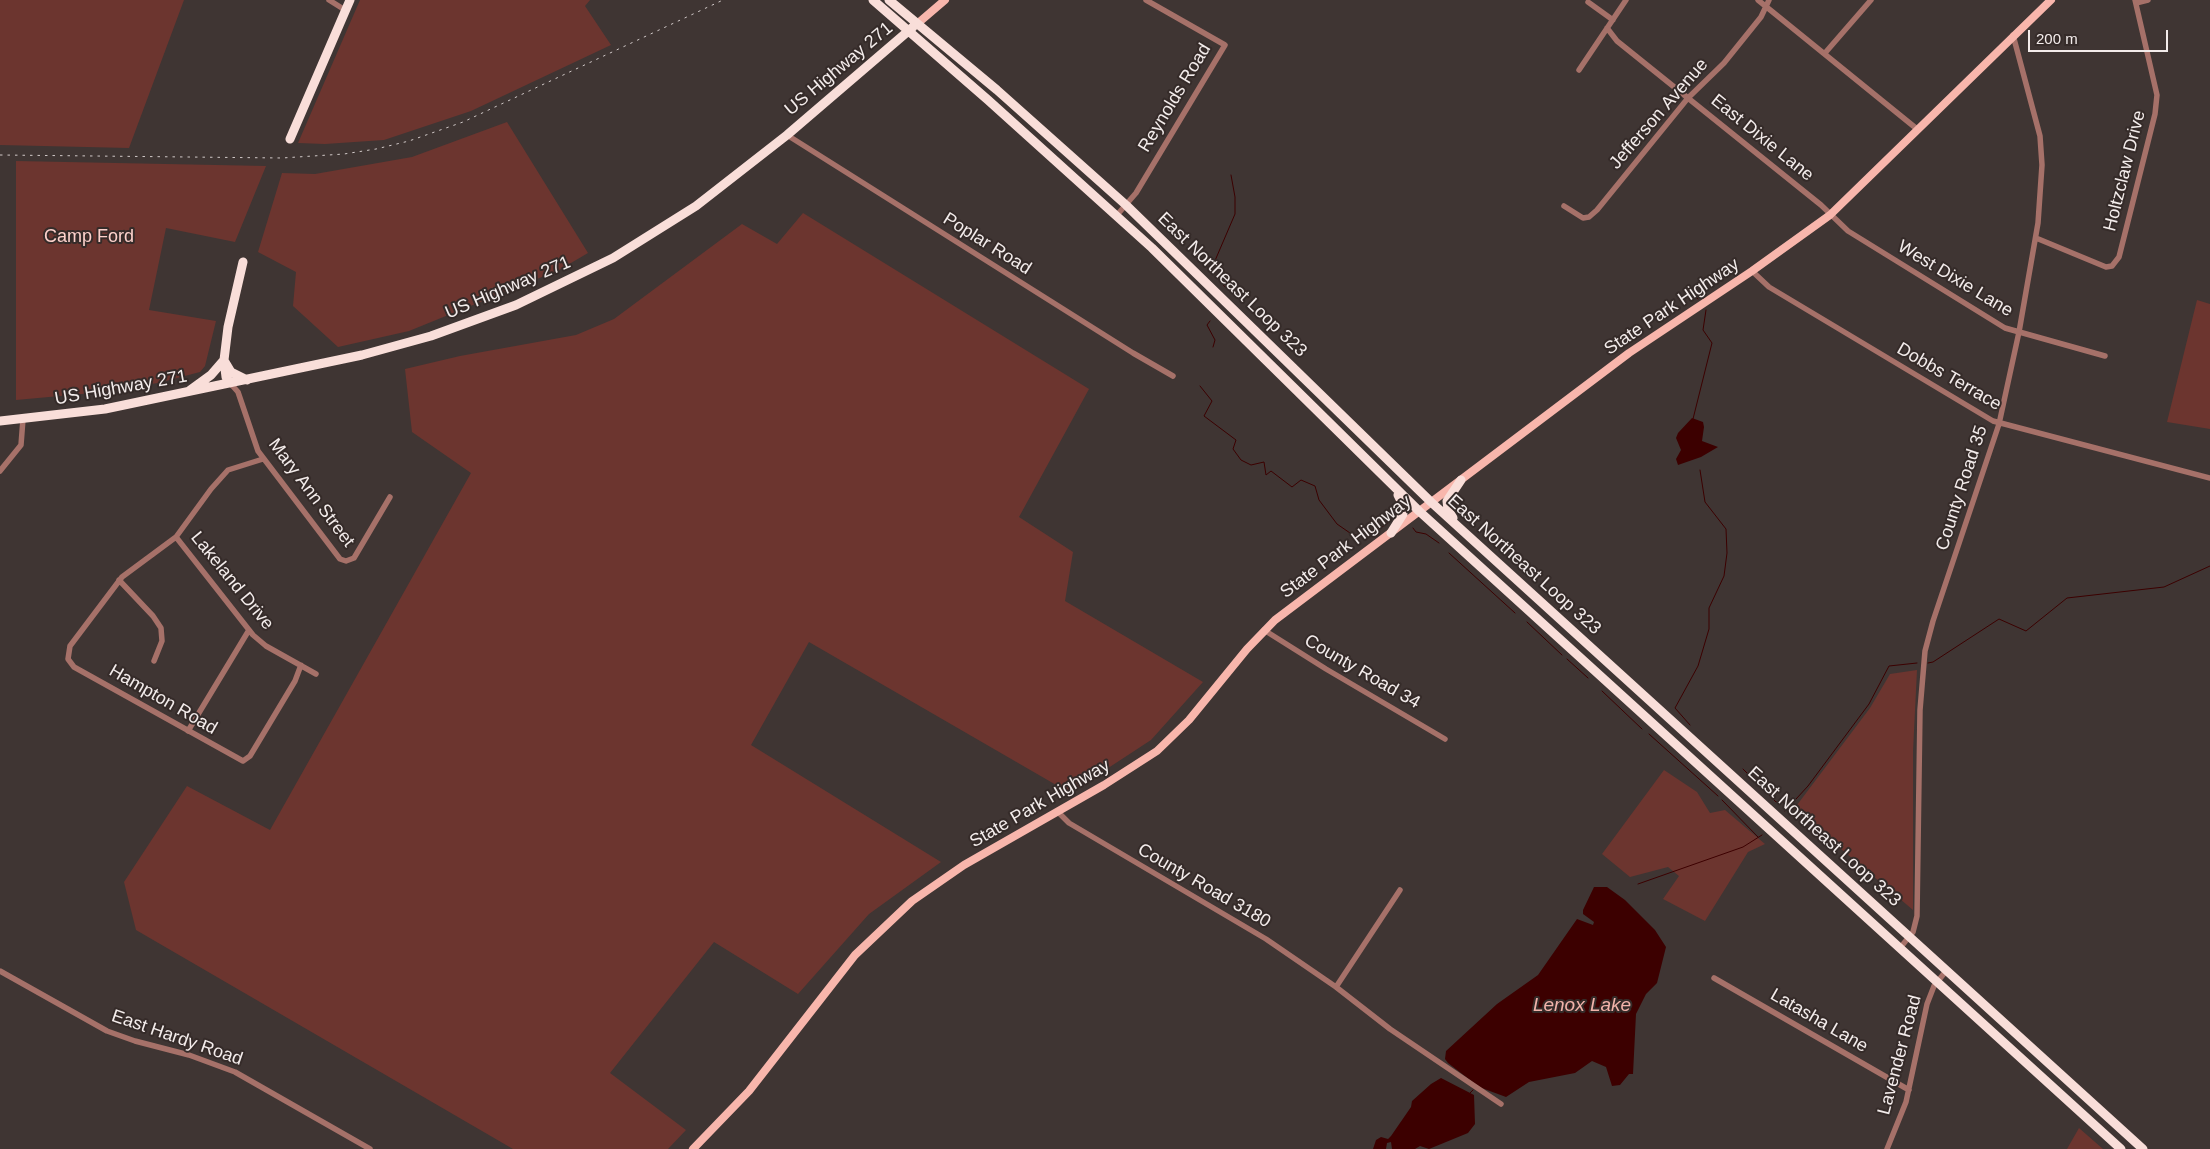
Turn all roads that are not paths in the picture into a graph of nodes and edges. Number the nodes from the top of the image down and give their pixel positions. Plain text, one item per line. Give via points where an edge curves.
1 (329, 0) edge
2 (350, 0) edge
3 (874, 0) edge
4 (888, 0) edge
5 (945, 0) edge
6 (1146, 0) edge
7 (1626, 0) edge
8 (1758, 0) edge
9 (1769, 0) edge
10 (1871, 0) edge
11 (2051, 0) edge
12 (2148, 0) edge
13 (1588, 2) dead end
14 (2135, 2) edge
15 (1765, 6) junction
16 (345, 10) junction
17 (1613, 20) junction
18 (917, 24) junction
19 (1607, 28) junction
20 (909, 30) junction
21 (2013, 35) junction
22 (1824, 53) junction
23 (1579, 70) dead end
24 (997, 90) junction
25 (1688, 98) junction
26 (988, 100) junction
27 (1917, 129) junction
28 (786, 135) junction
29 (290, 139) dead end
30 (1058, 142) junction
31 (1048, 153) junction
32 (1126, 205) junction
33 (1564, 206) dead end
34 (1117, 215) junction
35 (1830, 215) junction
36 (1162, 238) junction
37 (2036, 238) junction
38 (1152, 248) junction
39 (243, 262) dead end
40 (1752, 271) junction
41 (1240, 315) junction
42 (1230, 325) junction
43 (2019, 332) junction
44 (2106, 356) dead end
45 (224, 360) junction
46 (1174, 376) dead end
47 (248, 380) junction
48 (230, 383) junction
49 (187, 393) junction
50 (23, 420) junction
51 (0, 421) edge
52 (1999, 424) junction
53 (1350, 425) junction
54 (1339, 435) junction
55 (263, 459) junction
56 (0, 471) edge
57 (2210, 478) edge
58 (1461, 480) junction
59 (1393, 486) junction
60 (390, 497) dead end
61 (1431, 502) junction
62 (1419, 511) junction
63 (1464, 532) junction
64 (1391, 533) junction
65 (176, 537) junction
66 (1508, 572) junction
67 (119, 580) junction
68 (1498, 582) junction
69 (249, 630) junction
70 (1264, 630) junction
71 (154, 661) dead end
72 (1609, 664) junction
73 (301, 665) junction
74 (316, 674) dead end
75 (1600, 675) junction
76 (188, 731) junction
77 (1689, 737) junction
78 (1445, 739) dead end
79 (1679, 747) junction
80 (1058, 812) junction
81 (1400, 890) dead end
82 (1909, 937) junction
83 (1900, 948) junction
84 (1946, 971) junction
85 (0, 972) edge
86 (1714, 978) dead end
87 (1937, 982) junction
88 (1336, 987) junction
89 (1909, 1090) junction
90 (1501, 1104) dead end
91 (370, 1149) edge
92 (693, 1149) edge
93 (1887, 1149) edge
94 (2121, 1149) edge
95 (2143, 1149) edge

1 - 16 street
2 - 16 highway
3 - 20 highway, East Northeast Loop 323
4 - 18 highway, East Northeast Loop 323
5 - 18 main road, US Highway 271
6 - 32 street, Reynolds Road via 1225,45
7 - 17 street
8 - 15 street
9 - 15 street, Jefferson Avenue
10 - 22 street
11 - 21 main road, State Park Highway
12 - 14 street
13 - 17 street
14 - 37 street, Holtzclaw Drive via 2156,82 2157,101 2119,257 2106,268
15 - 22 street
15 - 25 street, Jefferson Avenue via 1761,17 1724,63
16 - 29 highway
17 - 19 street
18 - 20 highway, US Highway 271
18 - 24 highway, East Northeast Loop 323
19 - 23 street
19 - 25 street, East Dixie Lane via 1618,41
20 - 26 highway, East Northeast Loop 323
20 - 28 highway, US Highway 271
21 - 27 main road, State Park Highway
21 - 37 street, County Road 35 via 2040,136 2042,165
22 - 27 street
24 - 26 highway
24 - 30 highway, East Northeast Loop 323
25 - 33 street, Jefferson Avenue via 1593,214 1583,218
25 - 35 street, East Dixie Lane via 1822,205
26 - 31 highway, East Northeast Loop 323
27 - 35 main road, State Park Highway
28 - 46 street, Poplar Road
28 - 47 highway, US Highway 271 via 676,220 550,290 477,321 400,346
30 - 31 highway
30 - 32 highway, East Northeast Loop 323
31 - 34 highway, East Northeast Loop 323
32 - 34 street, Reynolds Road
32 - 36 highway, East Northeast Loop 323
34 - 38 highway, East Northeast Loop 323
35 - 40 main road, State Park Highway
35 - 43 street, West Dixie Lane via 1894,260 2005,328
36 - 38 highway
36 - 41 highway, East Northeast Loop 323
37 - 43 street, County Road 35
38 - 42 highway, East Northeast Loop 323
39 - 45 highway
40 - 52 street, Dobbs Terrace via 1769,287
40 - 58 main road, State Park Highway via 1628,353
41 - 42 highway
41 - 53 highway, East Northeast Loop 323
42 - 54 highway, East Northeast Loop 323
43 - 44 street, West Dixie Lane
43 - 52 street, County Road 35
45 - 47 highway via 232,373
45 - 48 highway via 226,378
45 - 49 highway
47 - 48 highway, US Highway 271
48 - 49 highway, US Highway 271
48 - 55 street, Mary Ann Street via 238,392
49 - 50 highway, US Highway 271 via 105,410
50 - 51 highway, US Highway 271
50 - 56 street via 21,445
52 - 57 street, Dobbs Terrace
52 - 82 street, County Road 35 via 1925,651 1920,710 1918,910
53 - 54 highway
53 - 61 highway, East Northeast Loop 323
54 - 59 highway, East Northeast Loop 323
55 - 60 street, Mary Ann Street via 340,559 348,561 357,554
55 - 65 street via 232,468 224,474
58 - 61 main road, State Park Highway
58 - 63 highway via 1446,504
59 - 62 highway, East Northeast Loop 323
59 - 64 highway via 1404,511
61 - 62 main road, State Park Highway
61 - 63 highway, East Northeast Loop 323
62 - 64 main road, State Park Highway
62 - 68 highway, East Northeast Loop 323
63 - 66 highway, East Northeast Loop 323
64 - 70 main road, State Park Highway
65 - 67 street
65 - 69 street, Lakeland Drive
66 - 68 highway
66 - 72 highway, East Northeast Loop 323
67 - 71 street via 160,628 162,641
67 - 76 street, Hampton Road via 70,646 67,653 69,662
68 - 75 highway, East Northeast Loop 323
69 - 73 street, Lakeland Drive via 266,646
69 - 76 street
70 - 78 street, County Road 34
70 - 80 main road, State Park Highway via 1193,716 1164,744 1134,767
72 - 75 highway
72 - 77 highway, East Northeast Loop 323
73 - 74 street, Lakeland Drive
73 - 76 street, Hampton Road via 250,756 243,761
75 - 79 highway, East Northeast Loop 323
77 - 79 highway
77 - 82 highway, East Northeast Loop 323
79 - 83 highway, East Northeast Loop 323
80 - 88 street, County Road 3180 via 1069,823 1266,939
80 - 92 main road, State Park Highway via 946,876 888,923 833,981 749,1091
81 - 88 street
82 - 83 street, County Road 35
82 - 84 highway, East Northeast Loop 323
83 - 87 highway, East Northeast Loop 323
84 - 87 street, Lavender Road
84 - 95 highway, East Northeast Loop 323
85 - 91 street, East Hardy Road via 107,1031 189,1054 235,1072
86 - 89 street, Latasha Lane
87 - 89 street, Lavender Road via 1924,1012
87 - 94 highway, East Northeast Loop 323
88 - 90 street, County Road 3180 via 1390,1030
89 - 93 street, Lavender Road

